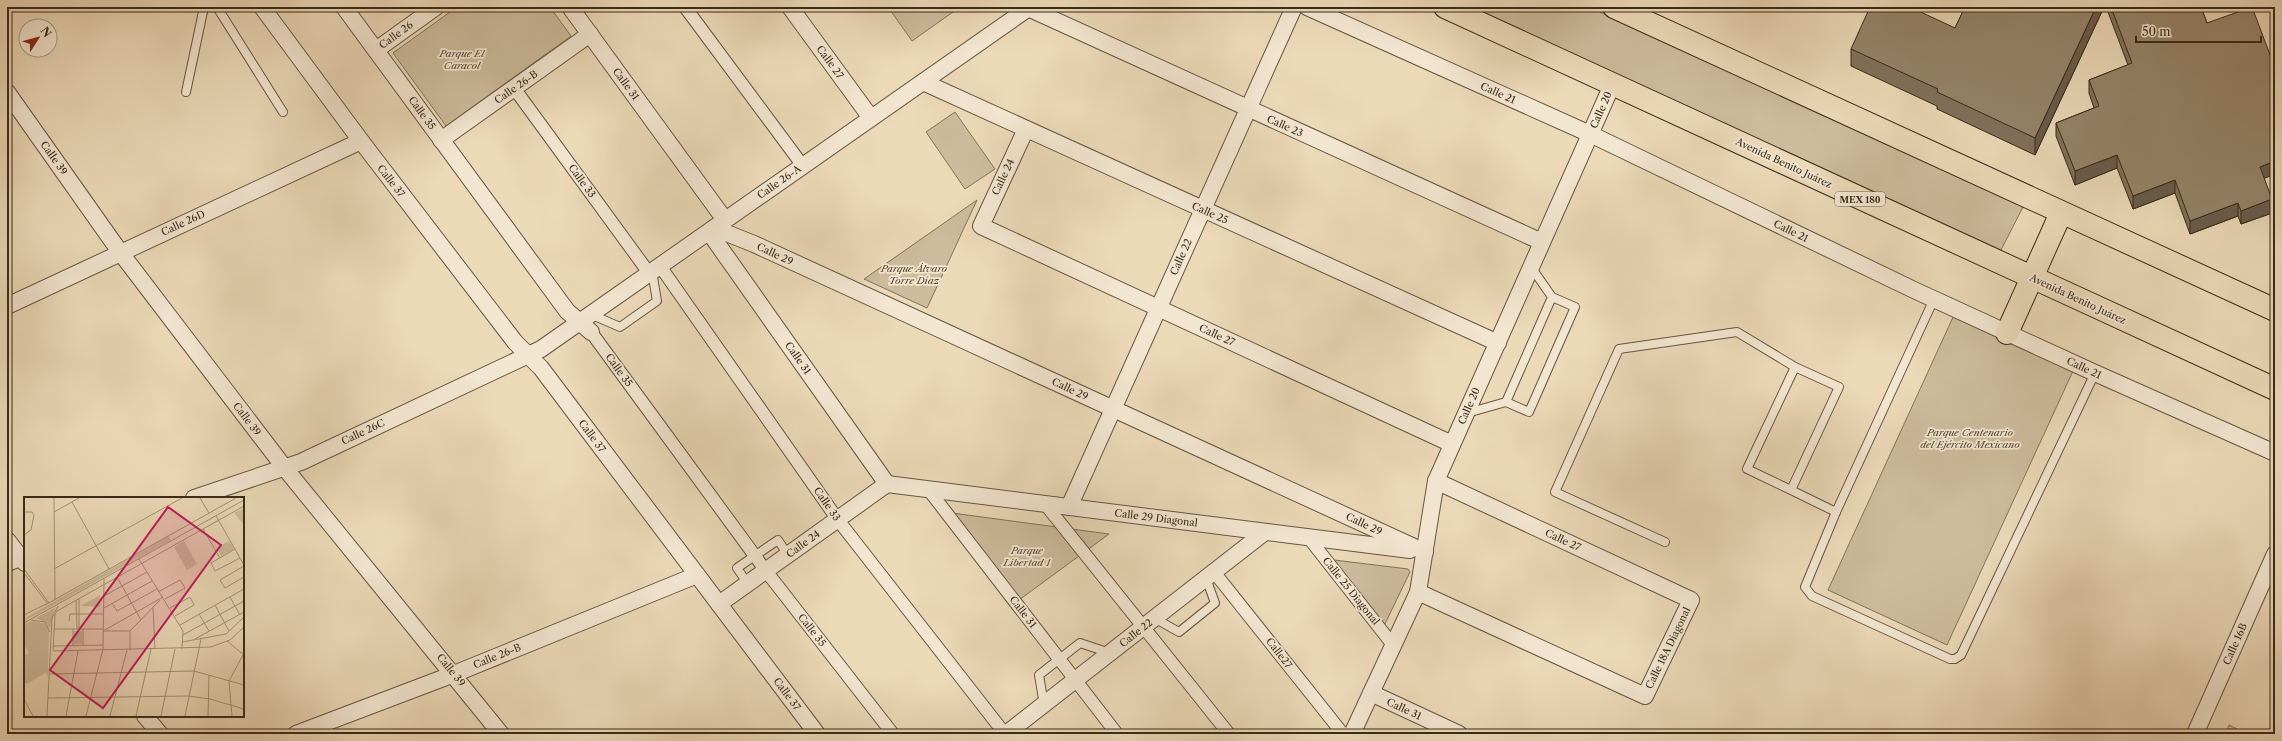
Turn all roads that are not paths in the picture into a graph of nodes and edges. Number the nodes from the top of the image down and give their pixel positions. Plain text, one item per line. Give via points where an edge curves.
1 (204, 7) edge
2 (217, 7) edge
3 (262, 7) edge
4 (344, 7) edge
5 (436, 7) edge
6 (570, 7) edge
7 (685, 7) edge
8 (790, 7) edge
9 (1294, 7) edge
10 (1307, 7) edge
11 (1445, 7) edge
12 (1614, 7) edge
13 (1029, 8) edge
14 (590, 34) junction
15 (376, 50) junction
16 (923, 82) junction
17 (1612, 85) junction
18 (514, 88) junction
19 (7, 92) edge
20 (186, 92) dead end
21 (1248, 109) junction
22 (283, 112) dead end
23 (871, 118) junction
24 (1026, 129) junction
25 (1590, 134) junction
26 (442, 140) junction
27 (361, 141) junction
28 (803, 166) junction
29 (1202, 210) junction
30 (2061, 213) junction
31 (716, 226) junction
32 (981, 226) joint
33 (1542, 242) junction
34 (120, 252) junction
35 (1531, 267) junction
36 (654, 270) junction
37 (2031, 277) junction
38 (1552, 297) junction
39 (1934, 299) junction
40 (7, 306) edge
41 (1158, 308) junction
42 (2275, 310) edge
43 (587, 323) junction
44 (2007, 333) junction
45 (1498, 343) junction
46 (527, 355) junction
47 (1795, 367) junction
48 (2095, 373) junction
49 (2275, 389) edge
50 (1506, 402) junction
51 (1113, 408) junction
52 (1466, 413) junction
53 (1452, 444) junction
54 (2275, 453) edge
55 (284, 467) junction
56 (1436, 481) junction
57 (887, 484) junction
58 (928, 490) junction
59 (1791, 490) junction
60 (197, 497) edge
61 (1046, 504) junction
62 (1069, 507) junction
63 (1836, 512) junction
64 (838, 520) junction
65 (1265, 532) junction
66 (1308, 537) junction
67 (7, 540) edge
68 (1665, 542) dead end
69 (1425, 552) junction
70 (2275, 554) edge
71 (788, 555) junction
72 (754, 556) junction
73 (20, 560) edge
74 (766, 571) junction
75 (697, 575) junction
76 (1210, 575) junction
77 (748, 584) junction
78 (1418, 592) junction
79 (1691, 600) joint
80 (719, 604) junction
81 (1149, 623) junction
82 (1394, 645) junction
83 (1110, 653) junction
84 (1060, 659) junction
85 (454, 674) junction
86 (1076, 680) junction
87 (1371, 694) junction
88 (1044, 705) junction
89 (147, 717) edge
90 (160, 734) edge
91 (296, 734) edge
92 (501, 734) edge
93 (818, 734) edge
94 (893, 734) edge
95 (1006, 734) edge
96 (1117, 734) edge
97 (1229, 734) edge
98 (1343, 734) edge
99 (1352, 734) edge
100 (1459, 734) edge
101 (2195, 734) edge

1 - 20 lane
2 - 22 lane
3 - 27 street, Calle 37
4 - 15 street, Calle 35
5 - 15 street, Calle 26
6 - 14 street, Calle 31
7 - 28 street
8 - 23 street, Calle 27
9 - 21 street, Calle 22
10 - 25 street, Calle 21
11 - 17 main road, Avenida Benito Juárez / MEX 180
12 - 30 main road
13 - 16 street, Calle 26-A
13 - 21 street, Calle 23
14 - 18 street, Calle 26-B
14 - 31 street, Calle 31
15 - 26 street, Calle 35
16 - 23 street, Calle 26-A
16 - 24 street, Calle 25
17 - 25 street, Calle 20
17 - 37 main road, Avenida Benito Juárez / MEX 180
18 - 26 street, Calle 26-B
18 - 36 street, Calle 33
19 - 34 street, Calle 39
21 - 29 street, Calle 22
21 - 33 street, Calle 23
23 - 28 street, Calle 26-A
24 - 29 street, Calle 25
24 - 32 street, Calle 24
25 - 33 street, Calle 20
25 - 39 street, Calle 21
26 - 43 street, Calle 35 via 567,311
27 - 34 street, Calle 26D
27 - 46 street, Calle 37
28 - 31 street, Calle 26-A
29 - 41 street, Calle 22
29 - 45 street, Calle 25
30 - 37 main road
30 - 42 main road
31 - 36 street, Calle 26-A
31 - 51 street, Calle 29
31 - 57 street, Calle 31
32 - 41 street, Calle 27
33 - 35 street, Calle 20
34 - 40 street, Calle 26D
34 - 55 street, Calle 39
35 - 38 lane
35 - 45 street, Calle 20
36 - 43 street, Calle 26-A
36 - 43 lane via 657,301 620,327
36 - 64 street, Calle 33
37 - 44 main road
37 - 49 main road, Avenida Benito Juárez / MEX 180
38 - 50 lane
38 - 50 lane via 1575,306 1529,412
39 - 44 street, Calle 21
39 - 63 lane
41 - 51 street, Calle 22
41 - 53 street, Calle 27
43 - 46 street, Calle 26-A
43 - 72 street, Calle 35
44 - 48 street, Calle 21
45 - 52 street, Calle 20
46 - 55 street, Calle 26C via 301,462
46 - 75 street, Calle 37 via 541,368
47 - 59 lane via 1748,469
47 - 59 lane via 1839,387
47 - 68 lane via 1737,332 1619,349 1555,492
48 - 54 street, Calle 21
48 - 63 lane via 1961,655 1955,659 1950,659 1806,591 1805,587
50 - 52 lane
51 - 62 street, Calle 22
51 - 69 street, Calle 29
52 - 53 street, Calle 20
53 - 56 street, Calle 20
55 - 60 street, Calle 26C
55 - 85 street, Calle 39
56 - 69 street, Calle 20
56 - 79 street, Calle 27
57 - 58 street, Calle 29 Diagonal
57 - 64 street, Calle 24
58 - 61 street, Calle 29 Diagonal
58 - 84 street, Calle 31
59 - 63 lane
61 - 62 street, Calle 29 Diagonal
61 - 81 street
62 - 65 street, Calle 29 Diagonal
64 - 71 street, Calle 24
64 - 95 street, Calle 33
65 - 66 street, Calle 29 Diagonal
65 - 76 street, Calle 22
66 - 69 street, Calle 29 Diagonal
66 - 82 street, Calle 25 Diagonal
67 - 73 street
69 - 78 street, Calle 20
70 - 101 street, Calle 16B
71 - 72 lane via 778,540
71 - 74 street, Calle 24
72 - 74 street, Calle 35
72 - 77 lane via 737,568
74 - 77 street, Calle 24
74 - 94 street, Calle 35
75 - 80 street, Calle 37
75 - 85 street, Calle 26-B
76 - 81 street, Calle 22
76 - 81 lane via 1215,603 1179,632
76 - 98 street, Calle27
77 - 80 street, Calle 24
78 - 79 street, Calle 18A Diagonal via 1645,696
78 - 82 street, Calle 20
80 - 93 street, Calle 37
81 - 83 street, Calle 22
81 - 97 street
82 - 87 street, Calle 20
83 - 84 lane via 1080,643
83 - 86 street, Calle 22
84 - 86 street, Calle 31
84 - 88 lane via 1039,675
85 - 91 street, Calle 26-B
85 - 92 street, Calle 39
86 - 88 street, Calle 22
86 - 96 street, Calle 31
87 - 99 street, Calle 20
87 - 100 street, Calle 31
88 - 95 street, Calle 22
89 - 90 street

